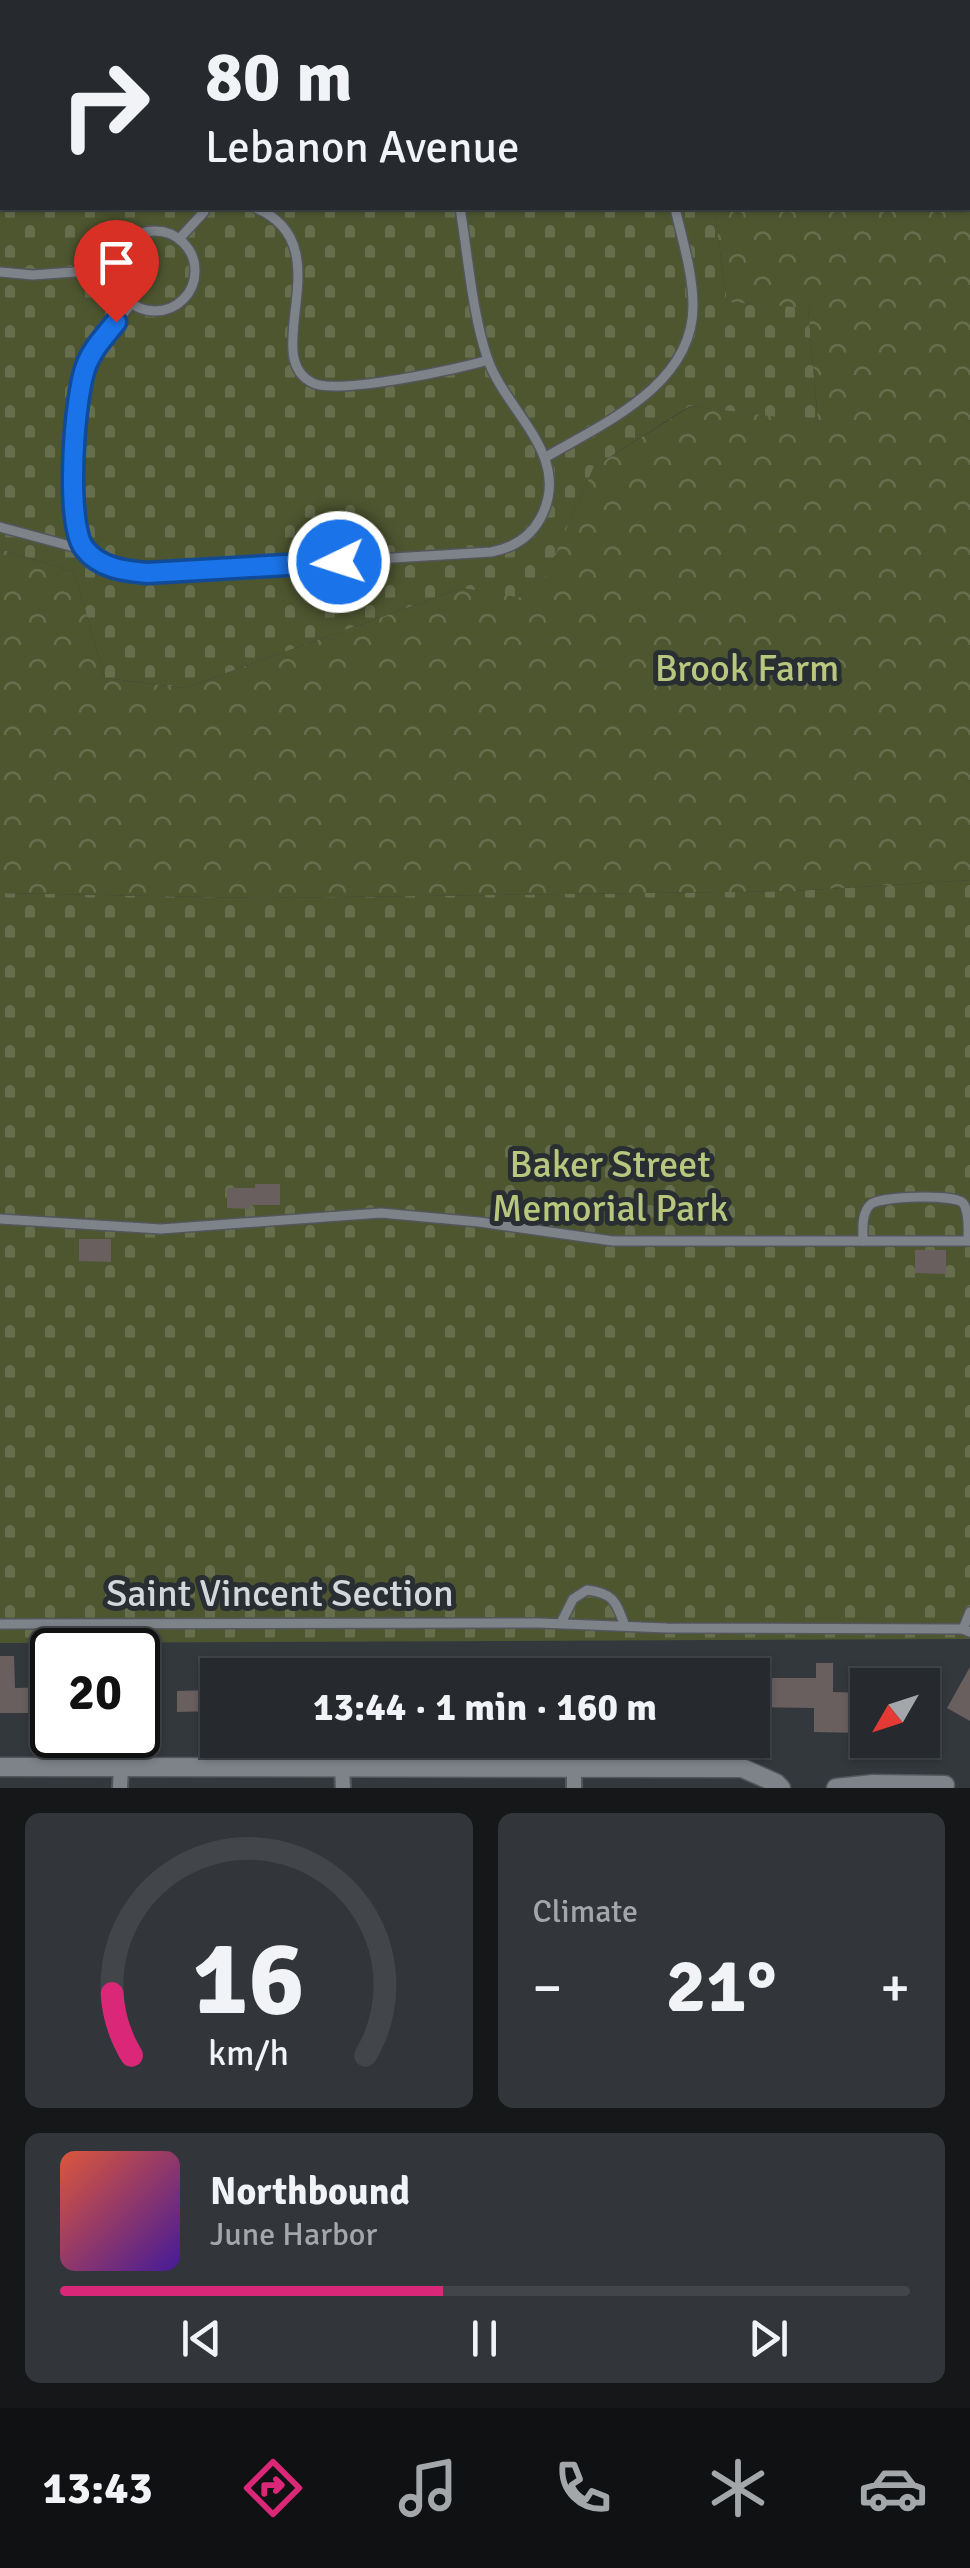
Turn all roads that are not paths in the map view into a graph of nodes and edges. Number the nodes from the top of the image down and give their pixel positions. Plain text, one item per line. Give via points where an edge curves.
1 (204, 210) edge
2 (260, 210) edge
3 (460, 210) edge
4 (676, 210) edge
5 (179, 238) junction
6 (115, 269) junction
7 (0, 272) edge
8 (132, 304) junction
9 (488, 360) junction
10 (546, 458) junction
11 (0, 527) edge
12 (86, 550) junction
13 (0, 1219) edge
14 (863, 1241) junction
15 (969, 1241) edge
16 (970, 1612) edge
17 (0, 1624) edge
18 (560, 1624) junction
19 (626, 1626) junction
20 (966, 1631) edge
21 (0, 1767) edge
22 (121, 1767) junction
23 (342, 1767) junction
24 (464, 1767) junction
25 (574, 1767) junction
26 (229, 1768) junction
27 (687, 1768) junction
28 (945, 1785) dead end
29 (120, 1788) edge
30 (230, 1788) edge
31 (342, 1788) edge
32 (463, 1788) edge
33 (574, 1788) edge
34 (687, 1788) edge
35 (781, 1788) edge
36 (836, 1788) edge

1 - 5 lane
2 - 9 lane via 280,224 294,253 299,292 292,354 308,380 349,385
3 - 9 lane
4 - 10 lane via 693,301 683,350 650,391
5 - 6 lane via 154,231 135,236 120,250
5 - 8 lane via 194,260 190,292 163,311
6 - 7 lane
6 - 8 lane via 119,289
8 - 12 lane via 95,349 81,380 73,509
9 - 10 lane
10 - 12 lane via 544,512 529,535 500,550 162,573 122,570
11 - 12 lane
13 - 14 lane via 161,1229 381,1213 613,1242
14 - 15 lane
14 - 15 lane via 863,1220 873,1203 950,1197 966,1206
16 - 20 lane, Saint Vincent Section
17 - 18 lane, Saint Vincent Section
18 - 19 lane, Saint Vincent Section
18 - 19 lane via 573,1599 587,1590 616,1602
19 - 20 lane, Saint Vincent Section
21 - 22 street
22 - 26 street
22 - 29 street
23 - 24 street
23 - 26 street
23 - 31 street
24 - 25 street
24 - 32 street
25 - 27 street
25 - 33 street
26 - 30 street
27 - 34 street
27 - 35 street via 742,1768
28 - 36 street

